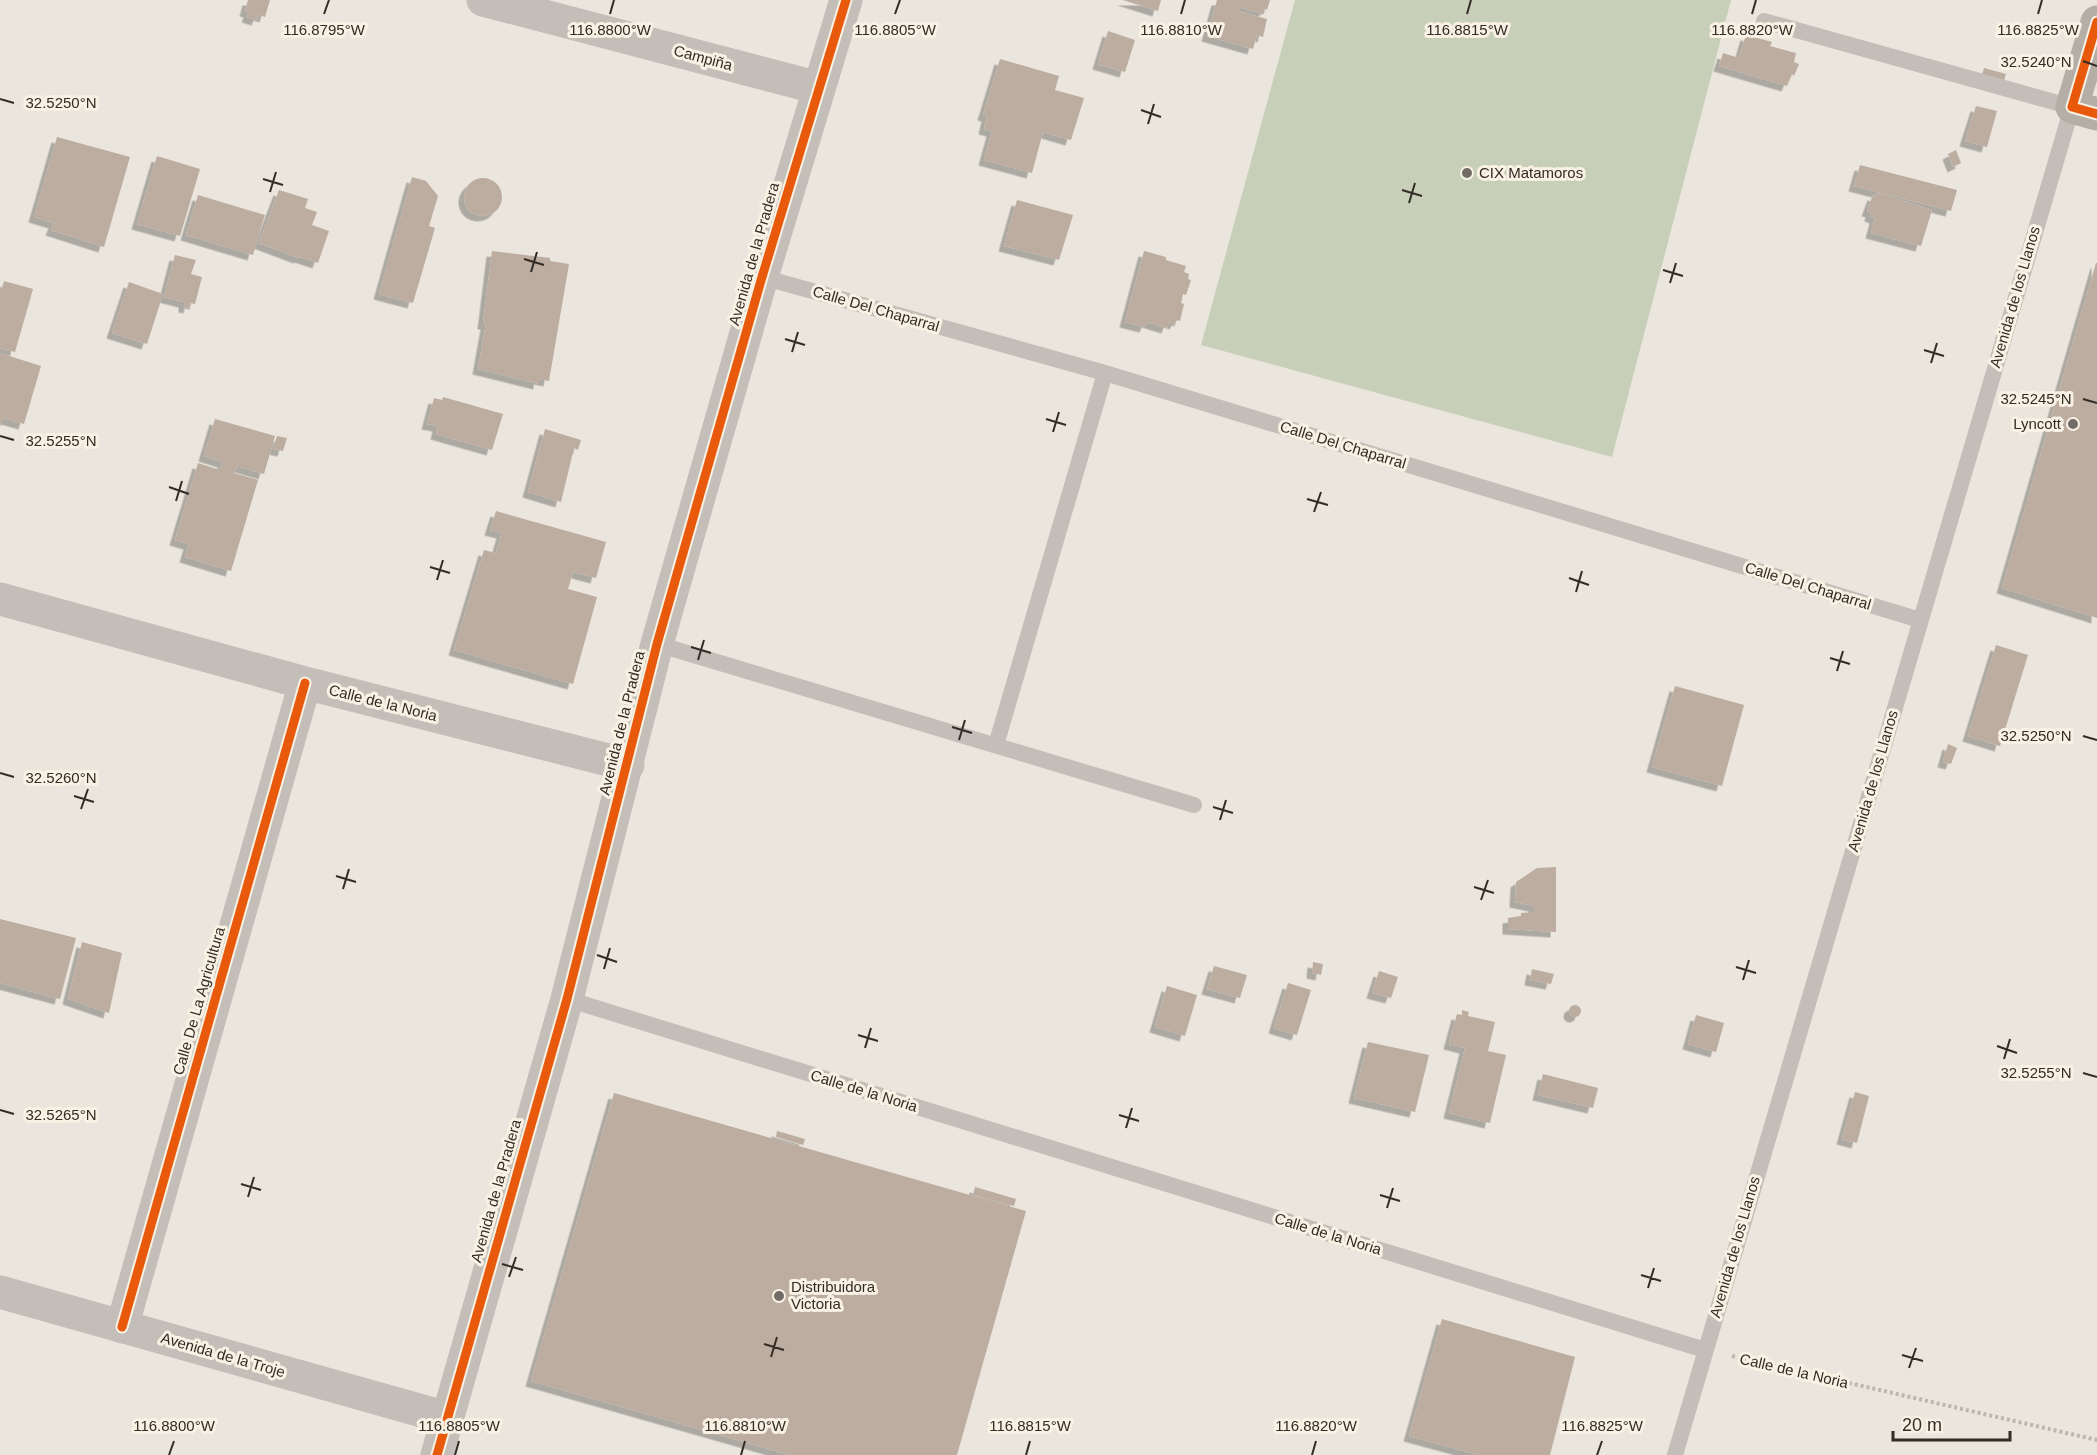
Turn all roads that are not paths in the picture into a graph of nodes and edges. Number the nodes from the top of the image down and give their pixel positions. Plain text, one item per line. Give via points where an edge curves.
1 (483, 0) edge
2 (846, 0) edge
3 (1764, 21) dead end
4 (2097, 22) edge
5 (819, 88) junction
6 (2084, 110) edge
7 (762, 277) junction
8 (1105, 372) junction
9 (3, 609) edge
10 (1920, 620) junction
11 (657, 644) junction
12 (305, 683) junction
13 (996, 745) junction
14 (628, 765) junction
15 (1194, 805) dead end
16 (567, 999) junction
17 (0, 1292) edge
18 (122, 1327) junction
19 (1705, 1350) junction
20 (447, 1418) junction
21 (437, 1455) edge
22 (1675, 1455) edge

1 - 5 street, Campiña
2 - 5 street, Avenida de la Pradera
3 - 6 lane
4 - 6 street
5 - 7 street, Avenida de la Pradera
6 - 10 lane, Avenida de los Llanos
7 - 8 lane, Calle Del Chaparral
7 - 11 street, Avenida de la Pradera
8 - 10 lane, Calle Del Chaparral
8 - 13 lane
9 - 12 street, Calle de la Noria
10 - 19 lane, Avenida de los Llanos
11 - 13 lane
11 - 14 street, Avenida de la Pradera
12 - 14 street, Calle de la Noria
12 - 18 street, Calle De La Agricultura
13 - 15 lane
14 - 16 street, Avenida de la Pradera
16 - 19 lane, Calle de la Noria
16 - 20 street, Avenida de la Pradera
17 - 18 street, Avenida de la Troje
18 - 20 street, Avenida de la Troje
19 - 22 lane, Avenida de los Llanos
20 - 21 street, Avenida de la Pradera

